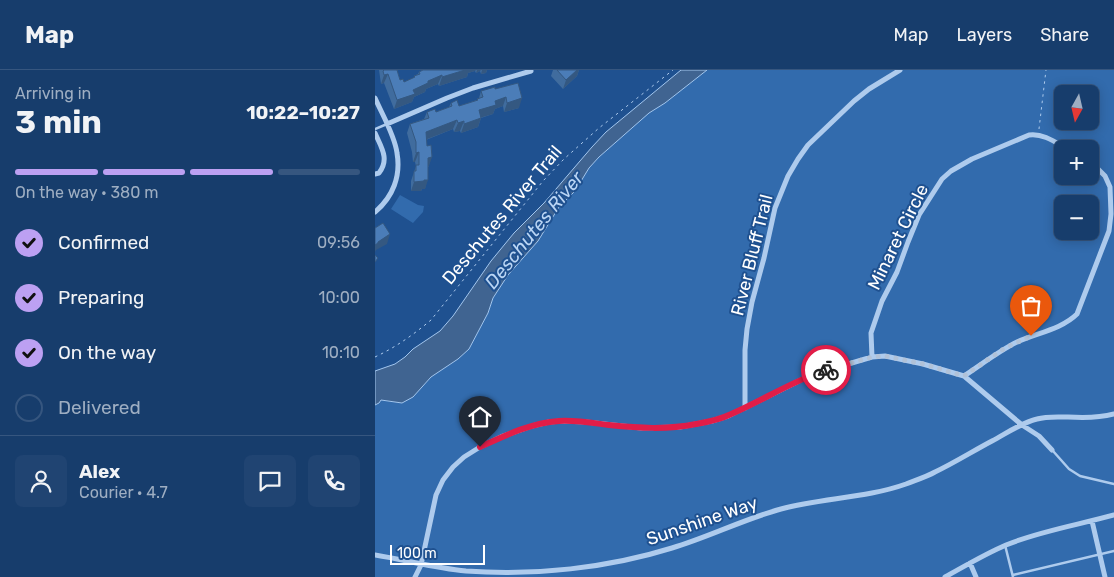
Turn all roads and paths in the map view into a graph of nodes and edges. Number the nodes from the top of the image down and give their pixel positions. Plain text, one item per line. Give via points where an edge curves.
1 (530, 70) edge
2 (673, 70) edge
3 (900, 70) edge
4 (1046, 70) edge
5 (375, 98) edge
6 (387, 124) junction
7 (375, 131) edge
8 (1039, 134) junction
9 (1054, 141) edge
10 (1099, 170) edge
11 (375, 174) edge
12 (375, 212) edge
13 (375, 356) edge
14 (872, 357) junction
15 (964, 376) junction
16 (745, 408) junction
17 (1114, 414) edge
18 (1022, 425) junction
19 (1052, 450) joint
20 (1114, 484) edge
21 (1114, 515) edge
22 (1092, 521) junction
23 (1005, 545) junction
24 (1114, 551) edge
25 (375, 555) edge
26 (1099, 555) junction
27 (970, 563) junction
28 (421, 565) junction
29 (1013, 576) edge
30 (415, 577) edge
31 (945, 577) edge
32 (976, 577) edge
33 (1105, 577) edge

1 - 6 street via 473,88
2 - 13 path, Deschutes River Trail via 564,159 431,320 391,350
3 - 16 street, River Bluff Trail via 869,89 808,145 788,176 775,208 752,302 745,350
4 - 8 path
5 - 6 street
6 - 7 lane
6 - 12 street via 397,152 397,176 390,196
7 - 11 street via 385,157 383,167
8 - 9 street
8 - 14 street, Minaret Circle via 1029,134 972,159 942,179 919,215 882,301 871,333
10 - 15 street via 1110,187 1109,231 1077,314 1070,321 1005,348
14 - 15 street via 885,356
14 - 16 street via 811,375
15 - 18 street
16 - 28 street via 712,421 680,427 549,422 503,436 480,447 464,457 443,480 436,496
17 - 18 street via 1089,418 1038,418
18 - 19 street
18 - 28 street, Sunshine Way via 935,472 903,485 773,511 673,548 628,560 568,569 493,572
19 - 20 lane via 1080,476
21 - 22 street
22 - 23 street
22 - 26 street
23 - 27 street
23 - 29 lane
24 - 26 lane
25 - 28 street, Sunshine Way
26 - 29 lane
26 - 33 street
27 - 31 street
27 - 32 street
28 - 30 street

